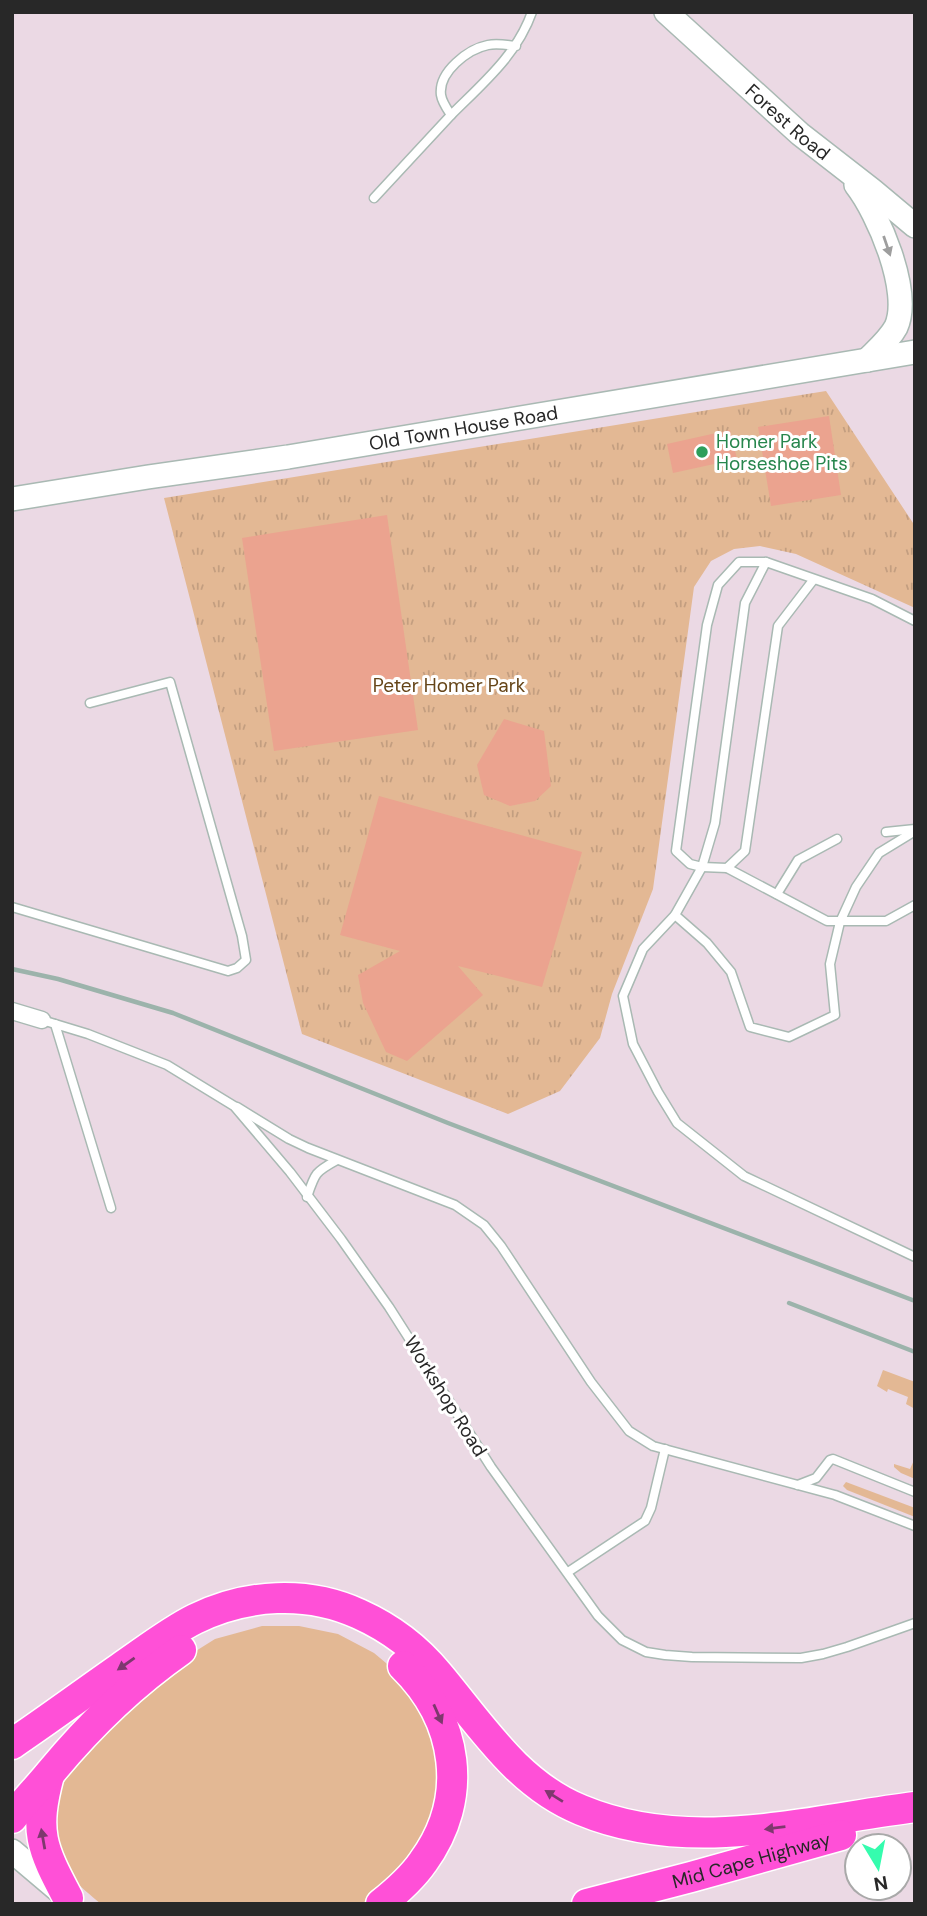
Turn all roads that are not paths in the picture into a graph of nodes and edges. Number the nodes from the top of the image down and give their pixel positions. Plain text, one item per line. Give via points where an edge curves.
1 (532, 12) edge
2 (666, 12) edge
3 (516, 46) junction
4 (451, 115) junction
5 (841, 166) junction
6 (374, 198) dead end
7 (915, 226) edge
8 (915, 352) edge
9 (867, 360) junction
10 (12, 499) edge
11 (766, 562) junction
12 (814, 579) junction
13 (915, 621) edge
14 (90, 703) dead end
15 (915, 830) edge
16 (886, 832) dead end
17 (837, 839) dead end
18 (702, 867) junction
19 (727, 868) junction
20 (777, 894) junction
21 (915, 905) edge
22 (12, 907) edge
23 (675, 915) junction
24 (840, 922) junction
25 (12, 1011) edge
26 (49, 1022) junction
27 (234, 1106) junction
28 (337, 1160) junction
29 (307, 1197) junction
30 (111, 1208) dead end
31 (915, 1257) edge
32 (665, 1449) junction
33 (798, 1485) junction
34 (915, 1492) edge
35 (915, 1526) edge
36 (568, 1572) junction
37 (915, 1623) edge
38 (22, 1737) edge
39 (12, 1757) edge
40 (49, 1774) junction
41 (915, 1809) edge
42 (12, 1818) edge
43 (12, 1851) edge
44 (71, 1901) edge
45 (381, 1904) edge
46 (587, 1904) edge

1 - 3 lane
2 - 5 main road, Forest Road
3 - 4 lane
3 - 4 lane via 492,44 461,59 445,76 441,88
4 - 6 lane
5 - 7 main road, Forest Road
5 -> 9 main road via 862,192 896,271 900,313 888,338
8 - 9 main road, Old Town House Road
9 - 10 main road, Old Town House Road
11 - 12 lane
11 - 18 lane via 745,603 715,822
11 - 18 lane via 739,562 718,585 707,625 676,851 690,864
12 - 13 lane via 872,599
12 - 19 lane via 778,626 745,851
14 - 22 lane via 170,682 246,960 228,971
15 - 16 lane
15 - 24 lane via 879,853
17 - 20 lane via 798,860
18 - 19 lane
18 - 23 lane
19 - 20 lane
20 - 24 lane via 827,921
21 - 24 lane via 886,921
23 - 24 lane via 731,972 750,1027 789,1037 835,1015 830,964
23 - 31 lane via 643,949 623,996 633,1045 677,1123 744,1176
25 - 26 street, Workshop Road
26 - 27 lane, Workshop Road via 167,1065
26 - 30 lane
27 - 28 lane via 289,1139
27 - 29 lane, Workshop Road
28 - 29 lane via 318,1170
28 - 32 lane via 456,1205 484,1225 629,1431
29 - 36 lane, Workshop Road via 381,1296 491,1466
32 - 33 lane
32 - 36 lane via 645,1521
33 - 34 lane via 816,1478 833,1459
33 - 35 lane
36 - 37 lane, Workshop Road via 604,1623 622,1640 665,1655 801,1658
38 - 39 highway
41 -> 38 highway via 713,1833 639,1827 598,1817 562,1801 517,1769 431,1665 401,1638 346,1608 312,1599 245,1602 194,1620
40 - 42 highway
44 -> 40 highway via 43,1843 42,1806
40 -> 45 highway via 125,1693 209,1633 275,1616 313,1619 350,1630 384,1650 416,1679 440,1718 452,1762 448,1811 433,1848
41 - 46 highway, Mid Cape Highway via 785,1851
43 - 44 main road

